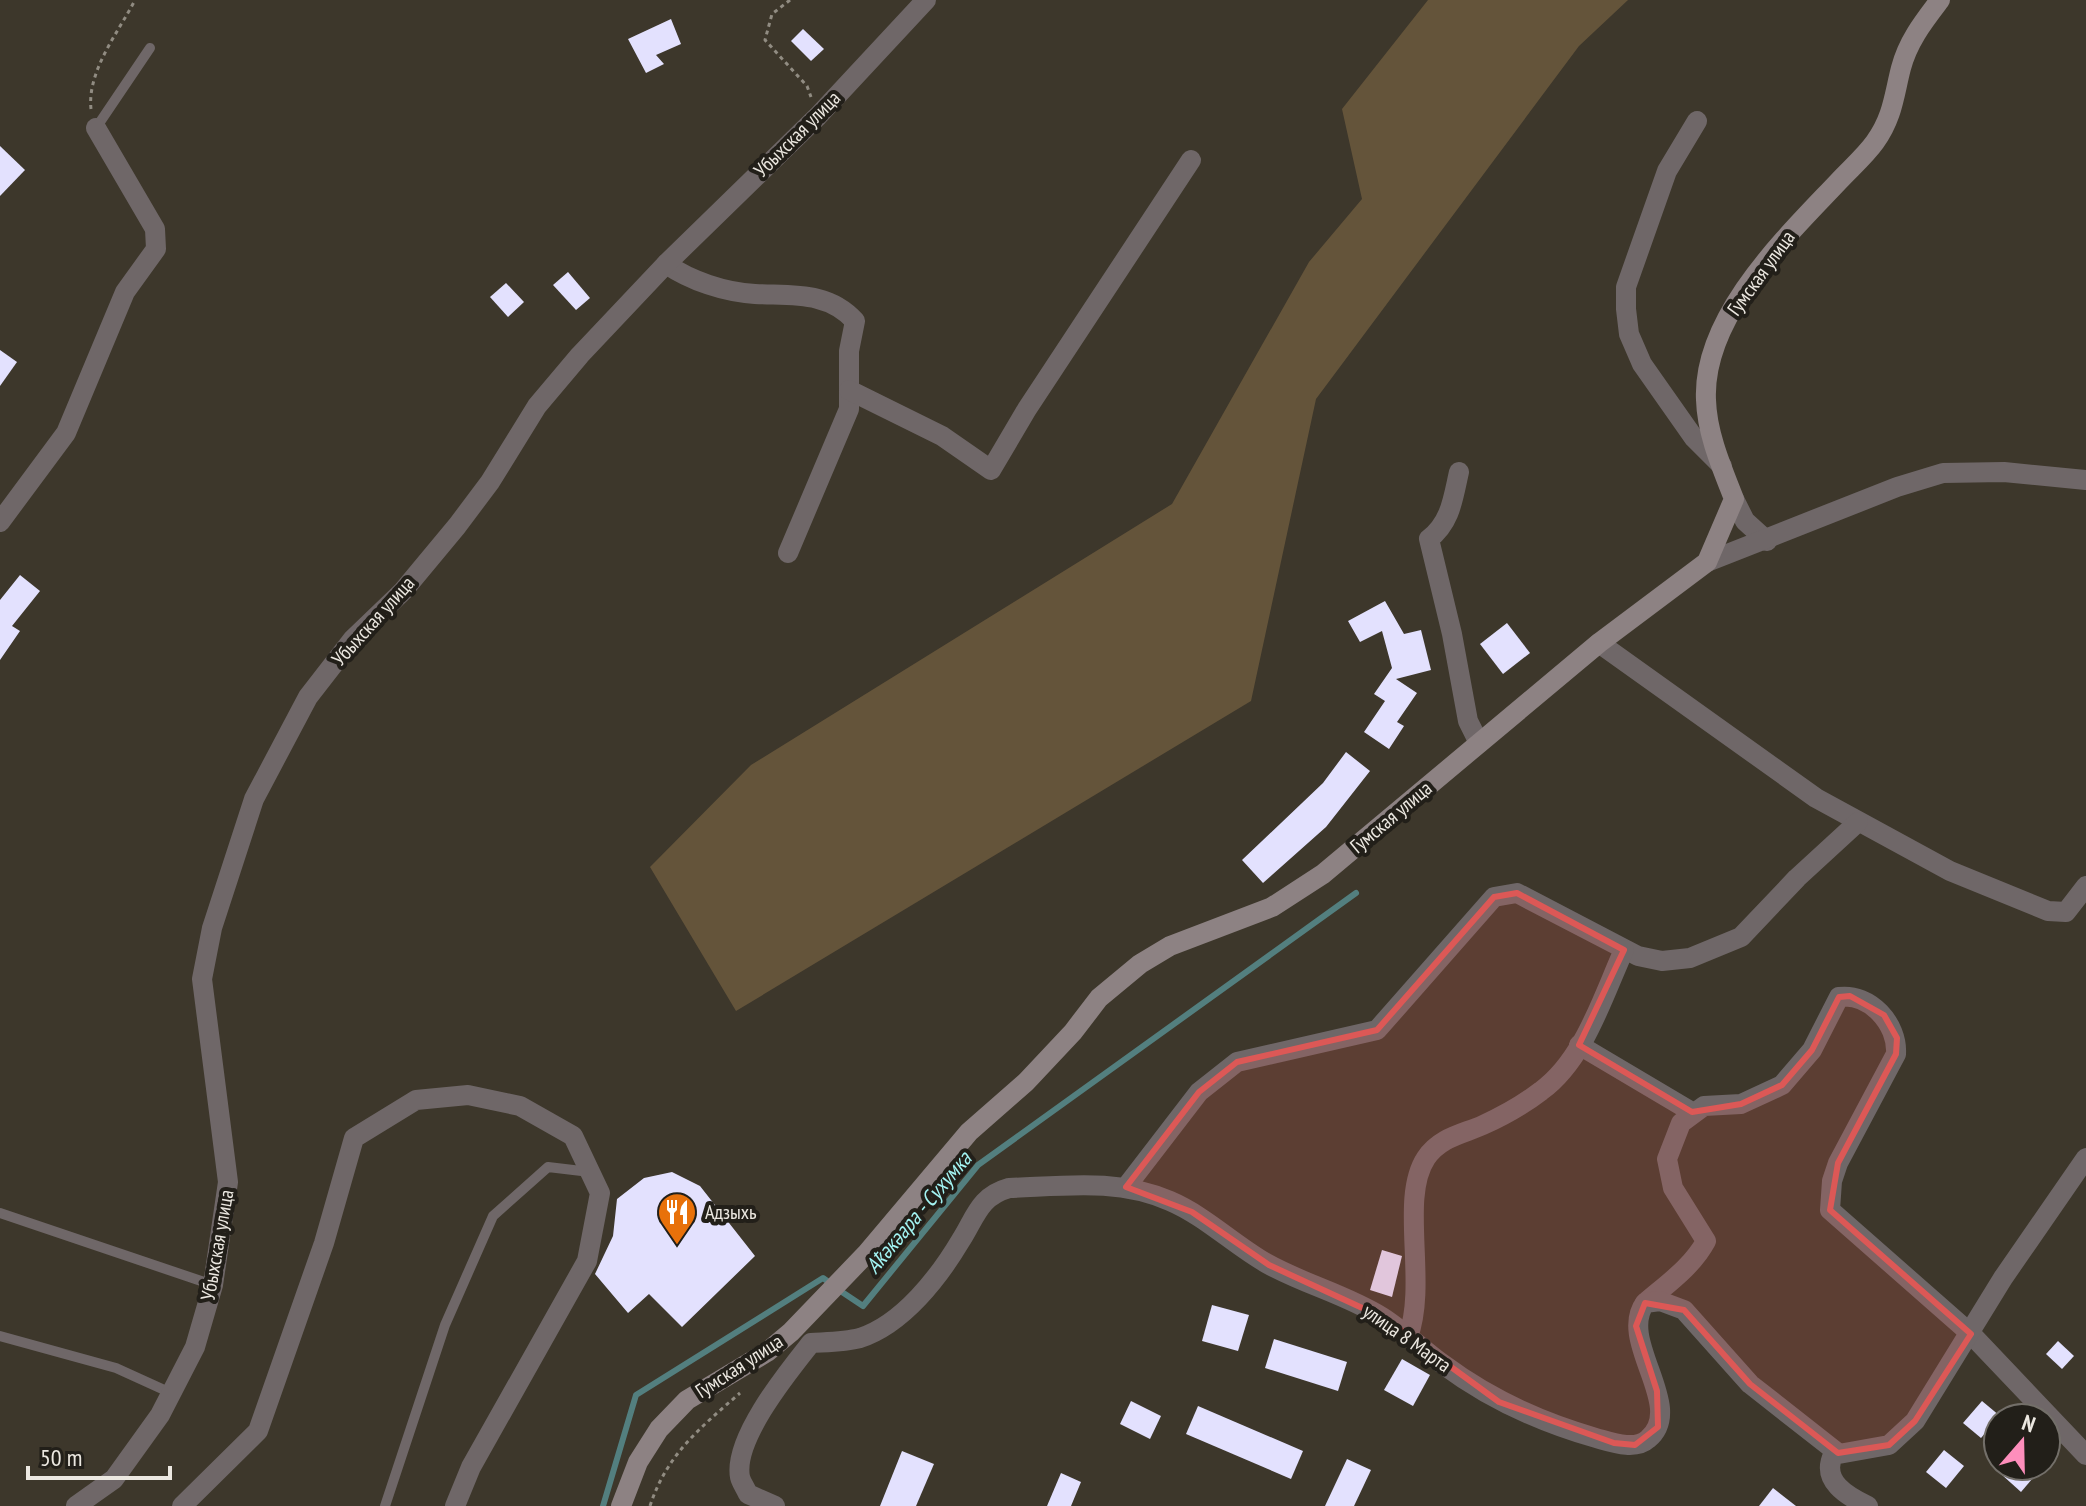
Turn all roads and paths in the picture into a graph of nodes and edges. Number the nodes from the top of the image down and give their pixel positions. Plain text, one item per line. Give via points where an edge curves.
1 (135, 0) edge
2 (790, 0) edge
3 (926, 0) edge
4 (1940, 0) edge
5 (150, 48) dead end
6 (818, 116) junction
7 (1697, 121) dead end
8 (96, 128) junction
9 (1191, 160) dead end
10 (666, 264) junction
11 (849, 390) junction
12 (1722, 466) junction
13 (1459, 472) dead end
14 (2086, 480) edge
15 (1734, 499) junction
16 (0, 522) edge
17 (1767, 541) junction
18 (788, 553) dead end
19 (1707, 562) junction
20 (1599, 643) junction
21 (1479, 743) junction
22 (1858, 822) junction
23 (2086, 886) edge
24 (1624, 950) junction
25 (1579, 1045) junction
26 (1692, 1112) junction
27 (2086, 1158) edge
28 (590, 1172) junction
29 (1126, 1187) junction
30 (0, 1213) edge
31 (213, 1285) junction
32 (1645, 1303) junction
33 (1971, 1334) junction
34 (0, 1336) edge
35 (1408, 1337) junction
36 (171, 1393) junction
37 (1838, 1453) junction
38 (2086, 1455) edge
39 (76, 1506) edge
40 (182, 1506) edge
41 (385, 1506) edge
42 (455, 1506) edge
43 (621, 1506) edge
44 (775, 1506) edge
45 (1868, 1506) edge

1 - 8 path via 89,92
2 - 6 path via 772,14 765,40 807,86
3 - 6 street, Убыхская улица
4 - 12 street, Гумская улица via 1917,29 1901,67 1897,100 1875,141 1776,247 1727,320 1711,357 1706,400
5 - 8 lane
6 - 10 street, Убыхская улица
7 - 12 street via 1667,171 1626,287 1626,309 1629,334 1642,364 1694,438
8 - 16 street via 155,229 156,249 125,292 66,433
9 - 11 street via 991,470 942,436
10 - 11 street via 719,288 826,300 844,309 855,321
10 - 31 street, Убыхская улица via 537,406 457,526 403,591 353,639 308,697 254,799 212,928 202,979 228,1182
11 - 18 street via 849,409
12 - 15 street, Гумская улица
13 - 21 street via 1450,512 1429,539 1468,721
14 - 17 street via 1943,473
15 - 17 street via 1745,521
15 - 19 street, Гумская улица
17 - 19 street
19 - 20 street, Гумская улица
20 - 21 street, Гумская улица
20 - 22 street via 1816,798
21 - 43 street, Гумская улица via 1323,874 1272,907 1170,946 1099,998 1026,1082 969,1132 791,1332 687,1400 659,1429 638,1462
22 - 23 street via 1950,871 2048,911 2066,912
22 - 24 street via 1741,937 1690,958 1662,961
24 - 25 street
24 - 29 street via 1517,893 1494,897 1377,1030 1237,1062 1199,1092
25 - 26 street
25 - 35 street via 1544,1089 1484,1125 1436,1145 1427,1157 1416,1184 1417,1305
26 - 32 street via 1681,1123 1667,1159 1673,1188 1706,1241 1699,1254
26 - 33 street via 1741,1104 1782,1085 1812,1050 1839,997 1850,996 1884,1015 1897,1038 1896,1054 1838,1163 1830,1210
27 - 33 street
28 - 40 street via 573,1136 520,1106 468,1095 416,1100 354,1138 324,1243 258,1431
28 - 41 lane via 548,1167 493,1216 445,1325
28 - 42 street via 600,1193 587,1261 471,1467
29 - 35 street, улица 8 Марта via 1170,1200 1269,1265 1354,1301
29 - 44 street, улица 8 Марта via 1009,1188 992,1193 936,1276 908,1307 861,1338 811,1343 757,1420 742,1454 740,1477 748,1494
30 - 31 lane
31 - 36 street, Убыхская улица via 195,1347
32 - 35 street, улица 8 Марта via 1636,1326 1659,1411 1658,1427 1648,1440 1635,1445 1580,1433 1499,1402
32 - 37 street via 1660,1301 1684,1310 1750,1384
33 - 37 street via 1915,1421 1898,1437 1889,1445
33 - 38 street
34 - 36 lane via 116,1368
36 - 39 street, Убыхская улица via 114,1479
37 - 45 street via 1828,1466 1832,1480

